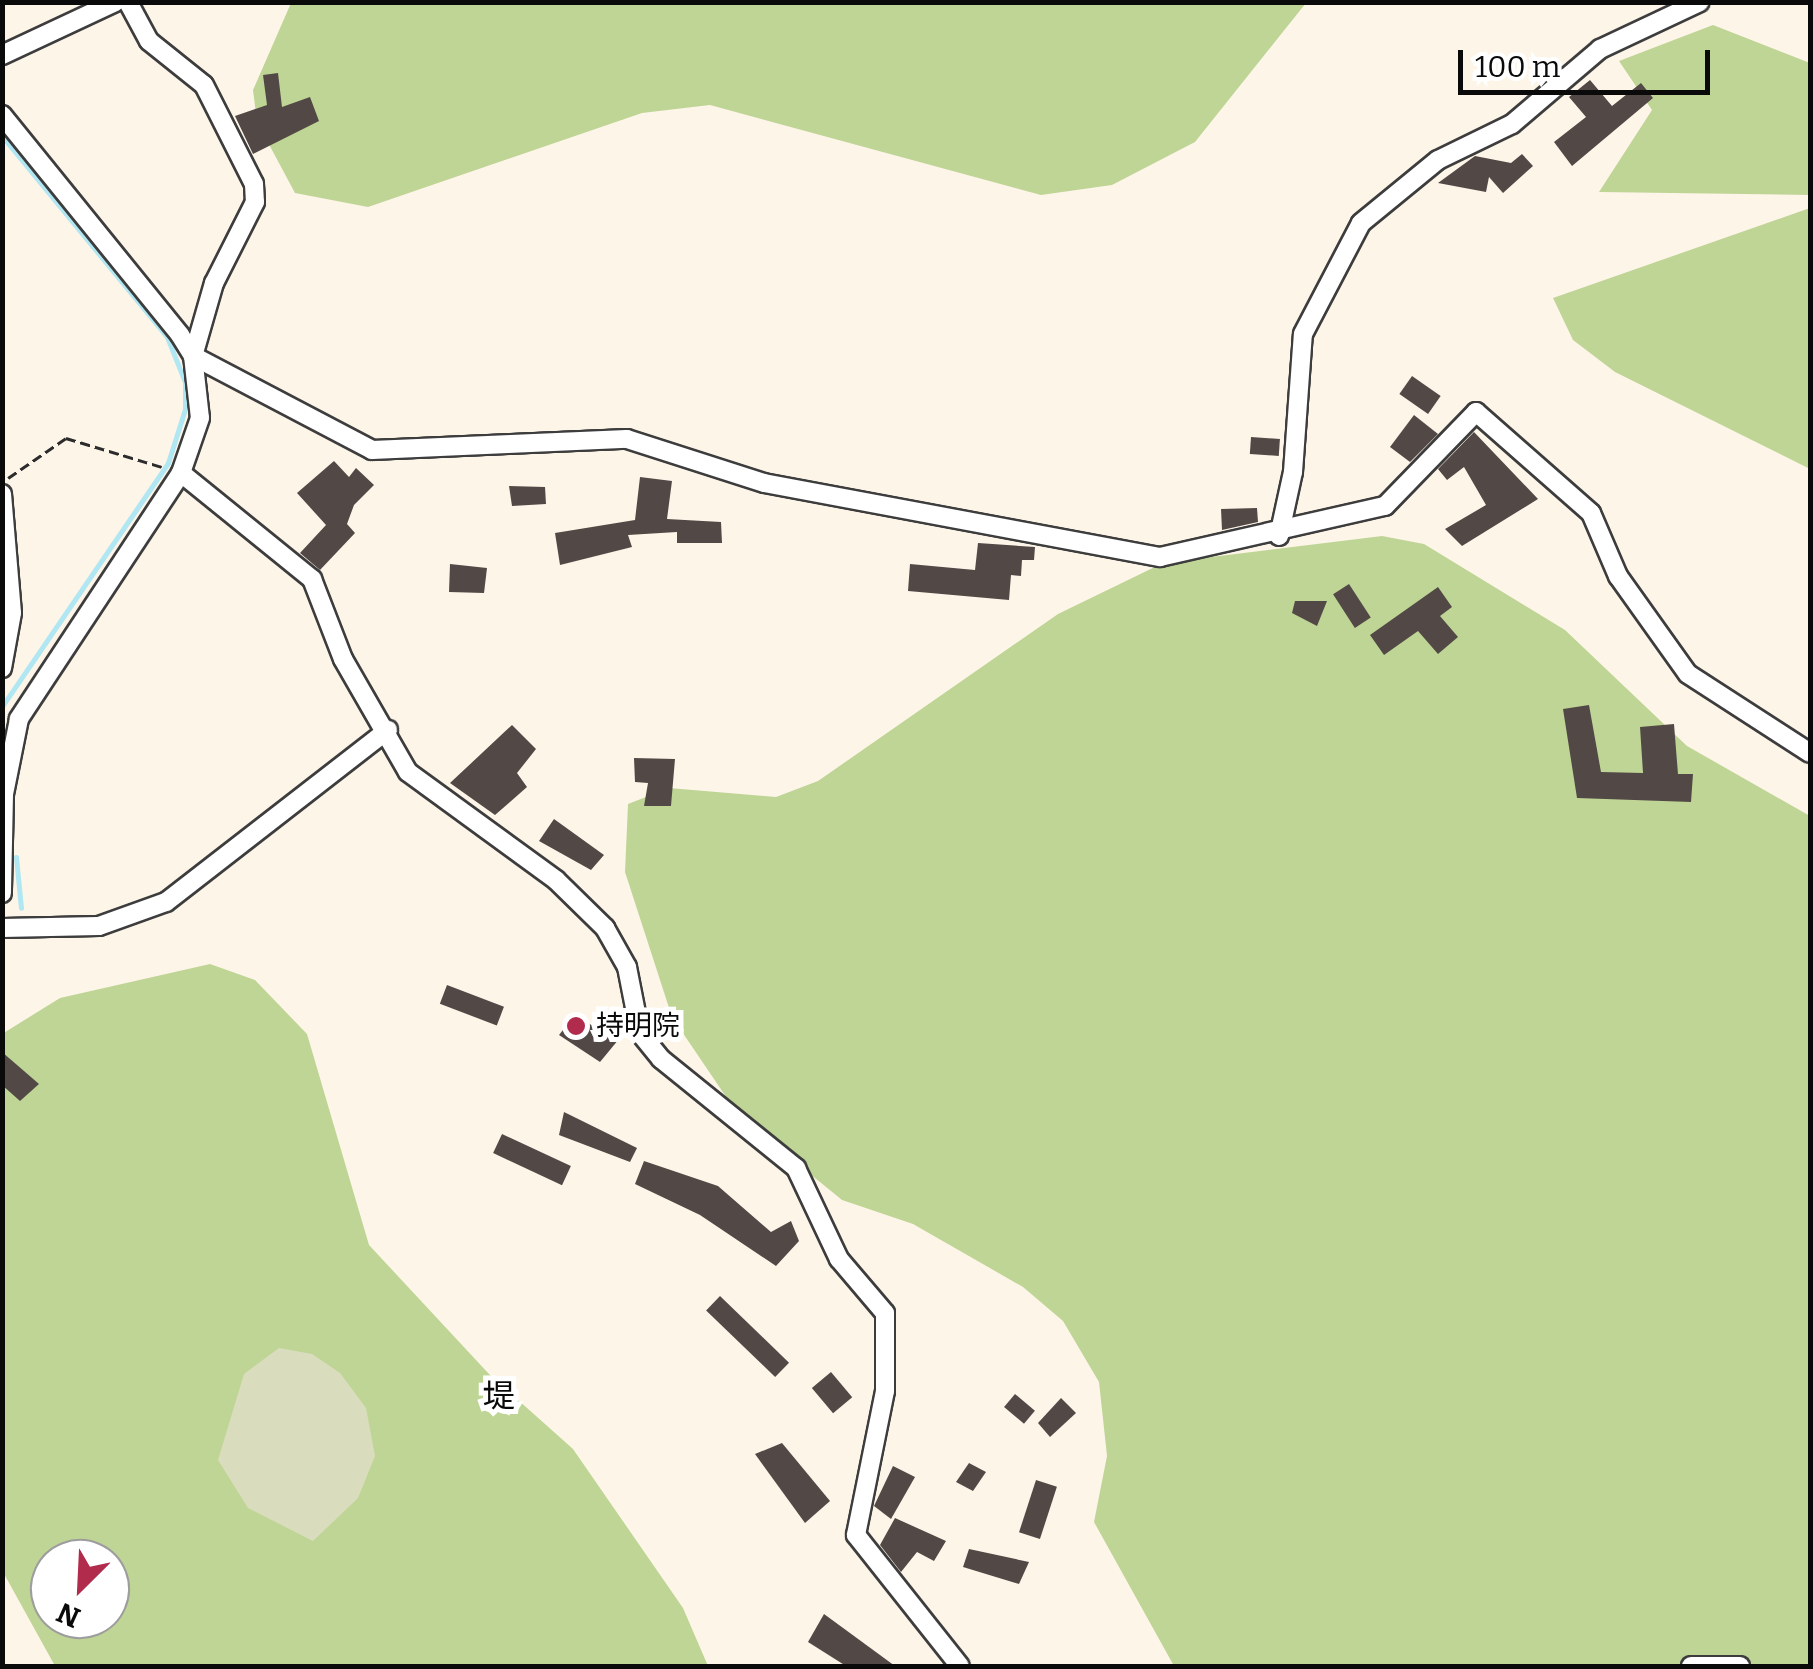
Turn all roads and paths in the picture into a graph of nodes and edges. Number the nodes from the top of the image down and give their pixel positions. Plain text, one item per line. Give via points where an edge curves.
1 (115, 2) edge
2 (128, 2) edge
3 (1700, 2) edge
4 (2, 55) edge
5 (2, 115) edge
6 (193, 356) junction
7 (161, 467) dead end
8 (181, 472) junction
9 (2, 482) edge
10 (2, 494) edge
11 (1278, 536) junction
12 (2, 668) edge
13 (2, 722) edge
14 (388, 730) junction
15 (10, 744) junction
16 (1810, 754) edge
17 (2, 893) edge
18 (2, 928) edge
19 (960, 1666) edge
20 (1690, 1666) edge
21 (1740, 1666) edge

1 - 4 street
2 - 6 street via 149,41 204,86 254,184 254,202 214,283
3 - 11 street via 1600,49 1512,124 1438,160 1361,222 1303,334 1293,472
5 - 6 street
6 - 8 street via 200,418
6 - 11 street via 372,450 627,439 764,483 970,515 1112,553 1160,557
7 - 9 path via 66,438
8 - 14 street via 312,579 343,659
8 - 15 street via 35,685
10 - 12 street via 12,613
11 - 16 street via 1385,506 1476,412 1592,513 1618,576 1688,674
13 - 15 street
14 - 18 street via 166,902 99,926
14 - 19 street via 408,772 556,880 604,928 627,967 640,1034 788,1156 839,1260 885,1313 884,1390 856,1535
15 - 17 street
20 - 21 street

